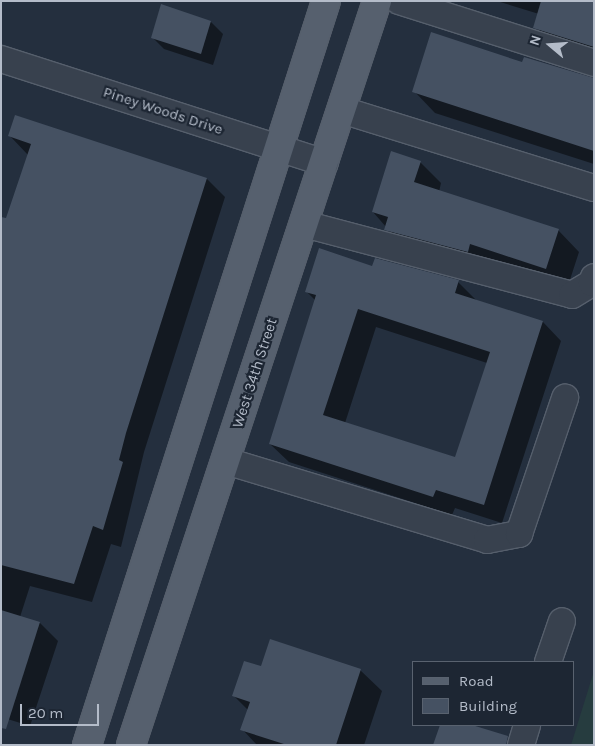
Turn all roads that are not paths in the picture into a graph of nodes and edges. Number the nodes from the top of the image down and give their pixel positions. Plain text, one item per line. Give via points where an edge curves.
1 (326, 1) edge
2 (377, 1) edge
3 (399, 1) edge
4 (1, 59) edge
5 (594, 64) edge
6 (342, 110) junction
7 (277, 148) junction
8 (325, 163) junction
9 (594, 188) edge
10 (304, 224) junction
11 (594, 277) edge
12 (565, 398) dead end
13 (226, 461) junction
14 (562, 621) dead end
15 (548, 661) edge
16 (527, 726) edge
17 (89, 740) edge
18 (120, 745) edge
19 (131, 745) edge
20 (521, 745) edge

1 - 7 main road
2 - 6 main road, West 34th Street
3 - 5 street
4 - 7 street, Piney Woods Drive
6 - 8 main road, West 34th Street
6 - 9 street
7 - 8 street, Piney Woods Drive
7 - 17 main road
8 - 10 main road, West 34th Street
10 - 11 street via 572,295 592,283
10 - 13 main road, West 34th Street
12 - 13 street via 520,534 488,540
13 - 19 main road, West 34th Street
14 - 15 street
16 - 20 street
17 - 18 main road

